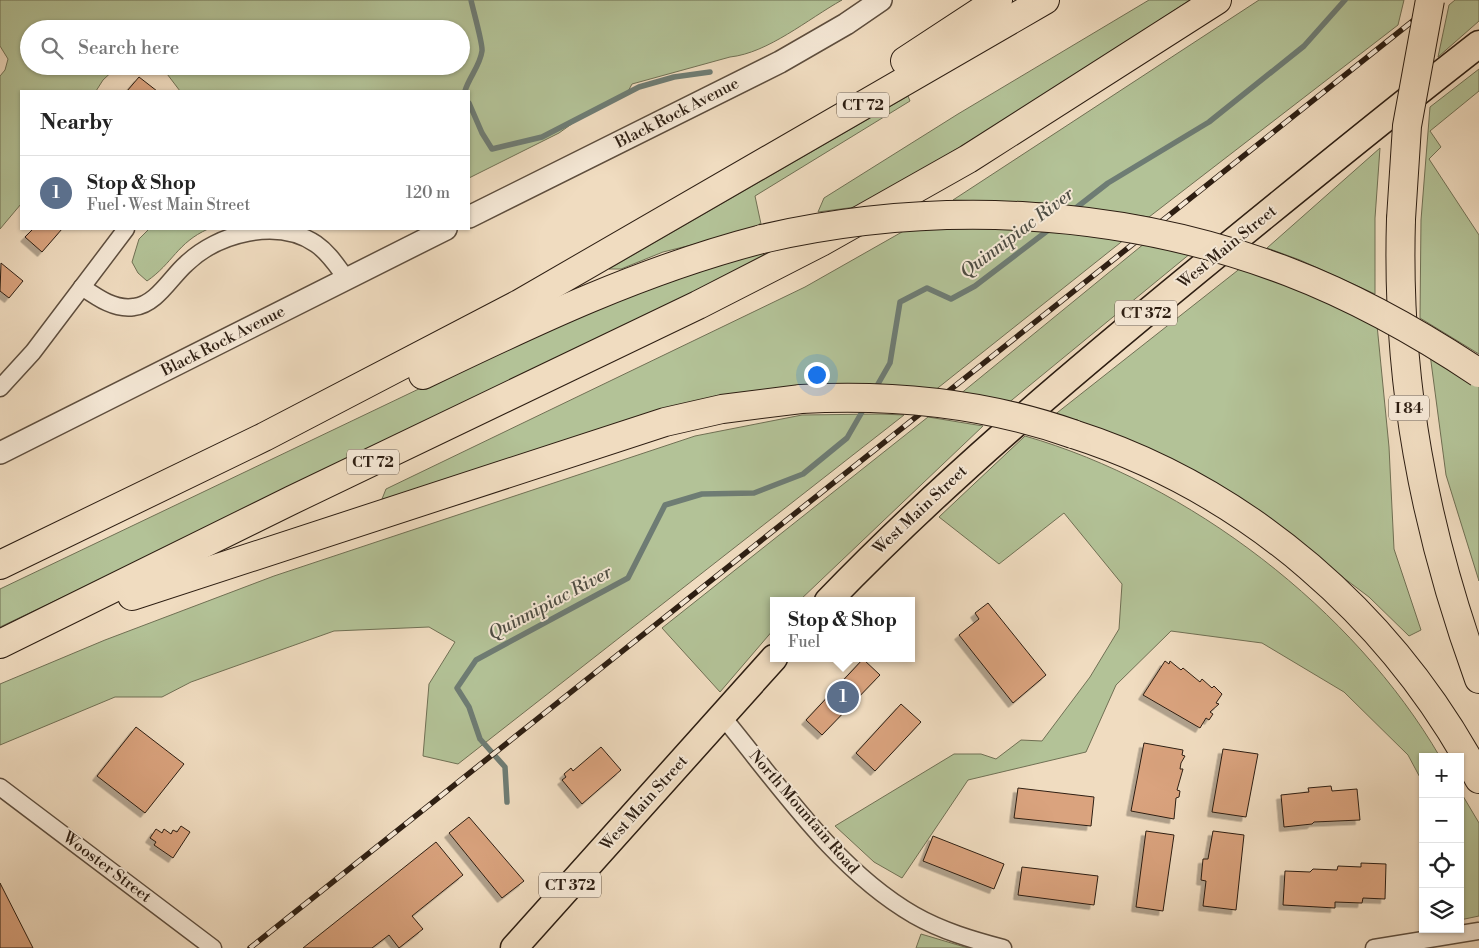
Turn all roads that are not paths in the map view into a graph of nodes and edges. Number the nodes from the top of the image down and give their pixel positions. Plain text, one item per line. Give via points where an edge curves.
1 (881, 0) edge
2 (998, 0) edge
3 (1045, 0) edge
4 (1216, 0) edge
5 (1430, 0) edge
6 (1479, 44) edge
7 (680, 210) junction
8 (470, 217) edge
9 (125, 230) edge
10 (444, 230) edge
11 (346, 278) junction
12 (82, 287) junction
13 (1479, 373) edge
14 (0, 388) edge
15 (0, 453) edge
16 (106, 514) junction
17 (0, 565) edge
18 (832, 597) edge
19 (0, 645) edge
20 (770, 662) edge
21 (1479, 679) edge
22 (722, 716) junction
23 (1479, 779) edge
24 (0, 787) edge
25 (1479, 931) edge
26 (213, 948) edge
27 (514, 948) edge
28 (1003, 948) edge
29 (1374, 948) edge

1 - 8 street, Black Rock Avenue via 780,62
2 - 7 highway via 765,147
3 - 7 highway, CT 72
4 - 19 highway, CT 72 via 968,159 764,273
5 - 21 highway, I 84, bridge via 1408,118 1401,219 1403,351 1413,436 1432,524
6 - 18 main road, West Main Street / CT 372 via 1031,408 940,490
7 - 16 highway, CT 72 via 519,304 264,437
9 - 12 street
10 - 11 street, Black Rock Avenue
11 - 12 street via 316,244 298,235 261,231 234,236 208,248 187,262 149,301 135,307 117,306
11 - 15 street, Black Rock Avenue
12 - 14 street via 33,352
13 - 16 highway, bridge via 1395,322 1317,283 1230,252 1142,231 1048,218 943,215 853,222 762,239 673,265 593,295 199,483 148,503
16 - 17 highway, CT 72
19 - 23 highway, bridge via 165,584 649,427 722,409 801,399 860,397 931,402 1013,416 1134,457 1196,488 1257,526 1316,572 1360,613 1403,662 1448,726
20 - 22 main road, West Main Street / CT 372
22 - 27 main road, West Main Street / CT 372
22 - 28 street, North Mountain Road via 836,854 864,880 915,915 965,937
24 - 26 street, Wooster Street
25 - 29 street

